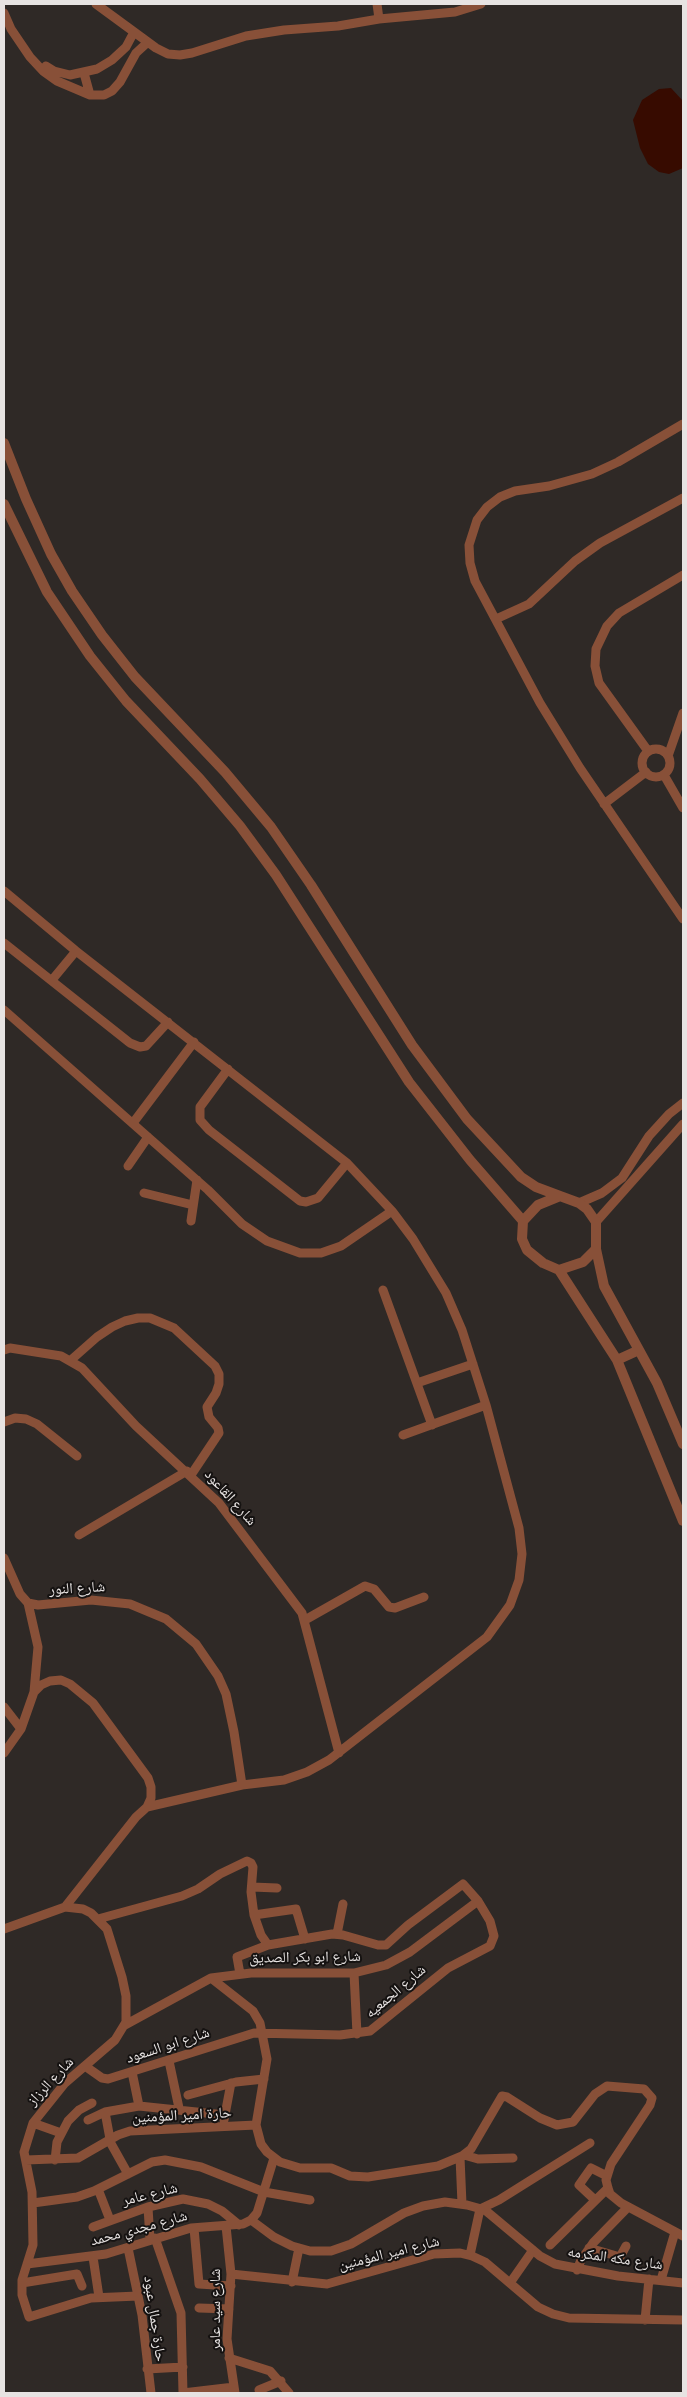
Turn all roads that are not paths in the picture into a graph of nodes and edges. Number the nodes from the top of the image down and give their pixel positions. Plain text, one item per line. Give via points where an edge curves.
1 (5, 4) edge
2 (96, 4) edge
3 (377, 4) edge
4 (481, 4) edge
5 (4, 13) edge
6 (379, 19) junction
7 (134, 32) junction
8 (148, 42) junction
9 (112, 60) junction
10 (125, 72) junction
11 (84, 73) junction
12 (90, 95) junction
13 (683, 424) edge
14 (4, 443) edge
15 (683, 498) edge
16 (4, 504) edge
17 (683, 575) edge
18 (496, 619) junction
19 (683, 713) edge
20 (648, 751) junction
21 (668, 756) junction
22 (646, 772) junction
23 (664, 775) junction
24 (604, 804) junction
25 (683, 808) edge
26 (5, 894) edge
27 (683, 919) edge
28 (4, 943) edge
29 (76, 950) junction
30 (52, 980) junction
31 (4, 1010) edge
32 (168, 1022) junction
33 (194, 1042) junction
34 (228, 1069) junction
35 (683, 1103) edge
36 (132, 1123) junction
37 (683, 1124) edge
38 (148, 1137) junction
39 (347, 1163) junction
40 (128, 1166) dead end
41 (197, 1180) junction
42 (144, 1193) dead end
43 (560, 1196) junction
44 (579, 1203) junction
45 (193, 1205) junction
46 (392, 1211) junction
47 (191, 1221) dead end
48 (523, 1221) junction
49 (596, 1222) junction
50 (596, 1248) junction
51 (559, 1270) junction
52 (383, 1290) dead end
53 (4, 1350) edge
54 (639, 1350) junction
55 (71, 1360) junction
56 (617, 1360) junction
57 (473, 1364) junction
58 (417, 1383) junction
59 (486, 1405) junction
60 (4, 1422) edge
61 (432, 1424) junction
62 (403, 1435) dead end
63 (683, 1444) edge
64 (77, 1456) dead end
65 (189, 1473) junction
66 (683, 1521) edge
67 (79, 1535) dead end
68 (5, 1564) edge
69 (424, 1597) dead end
70 (28, 1603) junction
71 (305, 1620) junction
72 (34, 1692) junction
73 (4, 1708) edge
74 (20, 1729) junction
75 (339, 1753) junction
76 (4, 1754) edge
77 (242, 1785) junction
78 (147, 1807) junction
79 (252, 1887) junction
80 (277, 1888) dead end
81 (478, 1901) junction
82 (343, 1904) dead end
83 (65, 1906) junction
84 (254, 1915) junction
85 (98, 1919) junction
86 (4, 1928) edge
87 (337, 1934) junction
88 (305, 1939) junction
89 (268, 1945) junction
90 (354, 1972) junction
91 (240, 1974) junction
92 (211, 1978) junction
93 (125, 2026) junction
94 (263, 2032) junction
95 (357, 2034) junction
96 (170, 2061) junction
97 (85, 2066) junction
98 (132, 2072) junction
99 (264, 2079) junction
100 (231, 2083) junction
101 (188, 2095) dead end
102 (92, 2103) dead end
103 (138, 2106) junction
104 (179, 2108) junction
105 (105, 2112) junction
106 (225, 2115) junction
107 (88, 2120) dead end
108 (32, 2123) junction
109 (256, 2125) junction
110 (223, 2128) junction
111 (60, 2134) junction
112 (109, 2140) junction
113 (590, 2143) dead end
114 (462, 2156) junction
115 (274, 2158) junction
116 (513, 2158) dead end
117 (26, 2160) junction
118 (55, 2160) junction
119 (128, 2174) junction
120 (607, 2176) junction
121 (608, 2188) junction
122 (98, 2189) junction
123 (264, 2192) junction
124 (310, 2200) dead end
125 (595, 2200) junction
126 (33, 2203) junction
127 (462, 2204) junction
128 (148, 2207) junction
129 (628, 2208) junction
130 (480, 2209) junction
131 (110, 2220) junction
132 (251, 2220) junction
133 (239, 2225) junction
134 (226, 2226) junction
135 (93, 2227) dead end
136 (194, 2228) junction
137 (679, 2234) edge
138 (152, 2239) junction
139 (550, 2245) dead end
140 (626, 2246) dead end
141 (128, 2248) junction
142 (299, 2248) junction
143 (589, 2248) junction
144 (534, 2250) junction
145 (470, 2255) junction
146 (93, 2257) junction
147 (27, 2264) junction
148 (577, 2270) junction
149 (231, 2274) junction
150 (649, 2279) junction
151 (661, 2280) junction
152 (292, 2282) junction
153 (22, 2283) junction
154 (510, 2283) junction
155 (683, 2283) edge
156 (82, 2286) dead end
157 (231, 2286) junction
158 (138, 2296) junction
159 (99, 2297) junction
160 (199, 2308) dead end
161 (229, 2309) junction
162 (645, 2320) junction
163 (683, 2320) edge
164 (229, 2358) junction
165 (183, 2367) junction
166 (147, 2369) junction
167 (281, 2382) junction
168 (234, 2390) edge
169 (260, 2390) dead end
170 (151, 2393) edge
171 (183, 2393) edge
172 (289, 2393) edge

1 - 11 street via 22,37 43,63 63,75
2 - 7 street
3 - 6 street
4 - 6 street via 455,12
5 - 12 street via 10,29 44,71 57,81
6 - 8 street via 246,36 192,54 168,54
7 - 8 street
7 - 9 street via 126,47
8 - 10 street via 136,53
9 - 10 street
9 - 11 street
10 - 12 street via 112,91 104,95
11 - 12 street
13 - 18 street via 605,468 564,483 507,494 487,507 473,528 469,554 475,581
14 - 43 street via 51,554 102,635 135,677 225,772 271,827 412,1045 467,1119 521,1177
15 - 18 street via 600,543 575,561 529,604
16 - 48 street via 47,592 90,656 126,701 240,826 276,875 409,1082
17 - 20 street via 619,612 607,626 596,649 599,683
18 - 24 street via 549,718
19 - 21 street
20 - 21 street via 659,749
20 - 22 street via 642,764
21 - 23 street via 670,766
22 - 23 street via 656,777
22 - 24 street
23 - 25 street
24 - 27 street
26 - 29 street
28 - 30 street
29 - 30 street
29 - 32 street
30 - 32 street via 135,1046 151,1043
31 - 36 street
32 - 33 street
33 - 34 street
33 - 36 street
34 - 39 street
34 - 39 street via 200,1107 200,1120 209,1130 300,1201 318,1198
35 - 44 street via 649,1136 622,1178 602,1193
36 - 38 street
37 - 49 street
38 - 40 street
38 - 41 street
39 - 46 street
41 - 45 street
41 - 46 street via 254,1233 300,1253 321,1253 341,1246
42 - 45 street
43 - 44 street
43 - 48 street via 538,1205
44 - 49 street
45 - 47 street
46 - 57 street via 446,1293
48 - 51 street via 522,1239 528,1250 543,1263
49 - 50 street
50 - 51 street via 583,1262
50 - 54 street via 604,1286
51 - 56 street
52 - 58 street
53 - 55 street, شارع القاعود via 10,1348
54 - 56 street
54 - 63 street via 657,1382
55 - 65 street, شارع القاعود via 136,1426
55 - 65 street via 112,1327 125,1321 150,1318 174,1328 215,1366 219,1384 207,1407 219,1433
56 - 66 street
57 - 58 street
57 - 59 street
58 - 61 street
59 - 61 street
59 - 75 street via 521,1541 521,1567 512,1599 496,1627 482,1641
60 - 64 street via 26,1419
61 - 62 street
65 - 67 street
65 - 71 street, شارع القاعود via 243,1532
68 - 70 street, شارع النور
69 - 71 street via 389,1608 374,1588 365,1586
70 - 72 street via 38,1647
70 - 77 street, شارع النور via 111,1600 148,1610 182,1630 208,1659 226,1694
71 - 75 street, شارع القاعود
72 - 74 street
72 - 78 street via 41,1685 60,1680 93,1703 148,1778 152,1787
73 - 74 street
74 - 76 street
75 - 77 street via 296,1776
77 - 78 street
78 - 83 street
79 - 80 street
79 - 84 street
79 - 85 street via 253,1867 247,1861 182,1896
81 - 87 street via 465,1885 461,1885 382,1946
81 - 90 street, شارع ابو بكر الصديق via 398,1960
81 - 95 street, شارع الجمعيه via 493,1930 490,1946 448,1968 376,2028
82 - 87 street
83 - 85 street via 83,1909
83 - 86 street
84 - 88 street via 296,1909
84 - 89 street
85 - 93 street via 107,1929 122,1976 126,1996
87 - 88 street
88 - 89 street
89 - 91 street via 237,1957
90 - 91 street, شارع ابو بكر الصديق
90 - 95 street
91 - 92 street, شارع ابو بكر الصديق
92 - 93 street, شارع ابو بكر الصديق
92 - 94 street via 253,2012
93 - 97 street, شارع الرزاز via 116,2040
94 - 95 street, شارع الجمعيه
94 - 96 street, شارع ابو السعود
94 - 99 street via 267,2059
96 - 98 street, شارع ابو السعود
96 - 104 street
97 - 98 street, شارع ابو السعود via 106,2079
97 - 108 street, شارع الرزاز via 65,2083
98 - 103 street
99 - 100 street
99 - 109 street
100 - 101 street
100 - 106 street
102 - 111 street via 74,2116
103 - 104 street
103 - 105 street
104 - 106 street
105 - 107 street
105 - 112 street
106 - 110 street
108 - 111 street
108 - 117 street, شارع الرزاز via 24,2152
109 - 110 street, حارة امير المؤمنين
109 - 115 street via 261,2144
110 - 112 street, حارة امير المؤمنين via 135,2130
111 - 118 street
112 - 118 street, حارة امير المؤمنين via 78,2158
112 - 119 street
113 - 130 street
114 - 115 street via 438,2166 368,2177 350,2176 331,2168 293,2167
114 - 116 street
114 - 120 street via 477,2142 486,2120 502,2096 557,2125 573,2122 595,2094 607,2086 644,2089 652,2098 650,2104 618,2152
114 - 127 street
115 - 123 street
117 - 118 street, حارة امير المؤمنين
117 - 126 street, شارع الرزاز
119 - 122 street
119 - 123 street via 152,2162 165,2160 201,2167
120 - 121 street
120 - 125 street via 591,2168 579,2185
121 - 125 street
121 - 129 street via 615,2200
122 - 126 street via 77,2197
122 - 131 street
123 - 124 street
123 - 132 street
125 - 139 street
126 - 147 street, شارع الرزاز via 33,2245
127 - 130 street, شارع مكه المكرمه
127 - 142 street, شارع مكه المكرمه via 445,2202 423,2206 331,2251
128 - 131 street, شارع عامر
128 - 133 street, شارع عامر via 183,2199 195,2200 222,2211
128 - 138 street
129 - 137 street
129 - 143 street
130 - 144 street, شارع مكه المكرمه via 500,2220
130 - 145 street
131 - 135 street, شارع عامر
132 - 133 street, شارع مجدي محمد
132 - 142 street, شارع مكه المكرمه via 274,2237
133 - 134 street, شارع مجدي محمد
134 - 136 street, شارع مجدي محمد
134 - 149 street, شارع سيد عامر
136 - 138 street, شارع مجدي محمد
136 - 157 street via 199,2284
137 - 151 street
138 - 141 street, شارع مجدي محمد
138 - 165 street via 182,2313
140 - 143 street via 620,2257
141 - 146 street, شارع مجدي محمد
141 - 158 street, حارة جمال عبود
142 - 152 street
143 - 148 street
144 - 148 street, شارع مكه المكرمه via 555,2264
144 - 154 street
145 - 152 street, شارع امير المؤمنين via 434,2254 326,2284
145 - 154 street, شارع امير المؤمنين via 485,2262
146 - 147 street, شارع مجدي محمد
146 - 159 street
147 - 153 street, شارع الرزاز
148 - 150 street, شارع مكه المكرمه
149 - 152 street, شارع امير المؤمنين
149 - 157 street, شارع سيد عامر
150 - 151 street, شارع مكه المكرمه
150 - 162 street
151 - 155 street, شارع مكه المكرمه
153 - 156 street via 77,2274
153 - 159 street, شارع الرزاز via 29,2317
154 - 162 street, شارع امير المؤمنين via 538,2307 553,2314 569,2318
157 - 161 street, شارع سيد عامر
158 - 159 street
158 - 166 street, حارة جمال عبود
160 - 161 street
161 - 164 street, شارع سيد عامر
162 - 163 street, شارع امير المؤمنين
164 - 167 street via 270,2371
164 - 168 street, شارع سيد عامر
165 - 166 street
165 - 171 street
166 - 170 street, حارة جمال عبود
167 - 169 street
167 - 172 street
168 - 171 street

